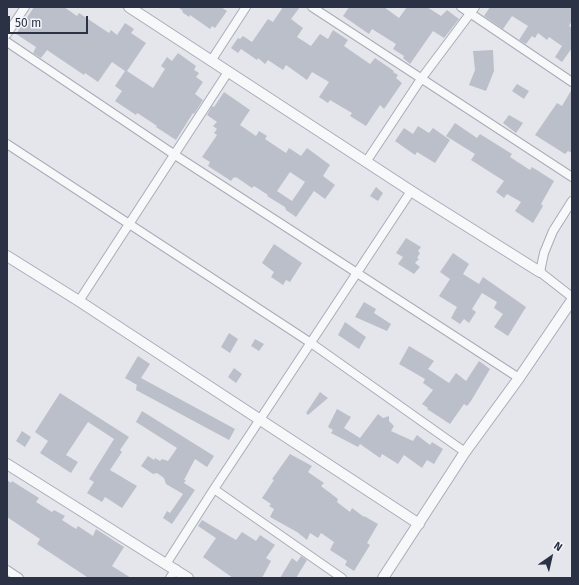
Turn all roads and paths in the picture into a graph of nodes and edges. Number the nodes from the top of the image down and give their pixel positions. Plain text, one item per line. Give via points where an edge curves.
1 (25, 7) edge
2 (129, 7) edge
3 (246, 7) edge
4 (312, 7) edge
5 (461, 7) edge
6 (473, 10) edge
7 (7, 34) edge
8 (7, 42) edge
9 (211, 61) junction
10 (228, 72) junction
11 (421, 79) junction
12 (572, 82) edge
13 (7, 144) edge
14 (175, 155) junction
15 (366, 162) junction
16 (572, 177) edge
17 (411, 191) junction
18 (572, 201) edge
19 (129, 225) junction
20 (7, 256) edge
21 (358, 272) junction
22 (540, 272) junction
23 (572, 297) edge
24 (572, 300) edge
25 (79, 301) junction
26 (311, 343) junction
27 (519, 378) junction
28 (260, 421) junction
29 (465, 452) junction
30 (7, 464) edge
31 (214, 489) junction
32 (419, 524) junction
33 (166, 564) junction
34 (7, 570) edge
35 (173, 574) edge
36 (19, 578) edge
37 (188, 578) edge
38 (342, 578) edge
39 (383, 578) edge

1 - 7 street
2 - 9 street
3 - 9 street
4 - 11 street
5 - 6 street
6 - 11 street
6 - 12 street
8 - 14 street
9 - 10 street
10 - 14 street
10 - 15 street
11 - 15 street
11 - 16 street
13 - 19 street
14 - 19 street
14 - 21 street
15 - 17 street
17 - 21 street
17 - 22 street
18 - 22 street via 553,232 544,253
19 - 25 street
19 - 26 street
20 - 25 street
21 - 26 street
21 - 27 street
22 - 23 street
24 - 27 street
25 - 28 street
26 - 28 street
26 - 29 street
27 - 29 street
28 - 31 street
28 - 32 street
29 - 32 street
30 - 33 street
31 - 33 street
31 - 38 street
32 - 39 street
33 - 35 street
34 - 36 street
35 - 37 street

